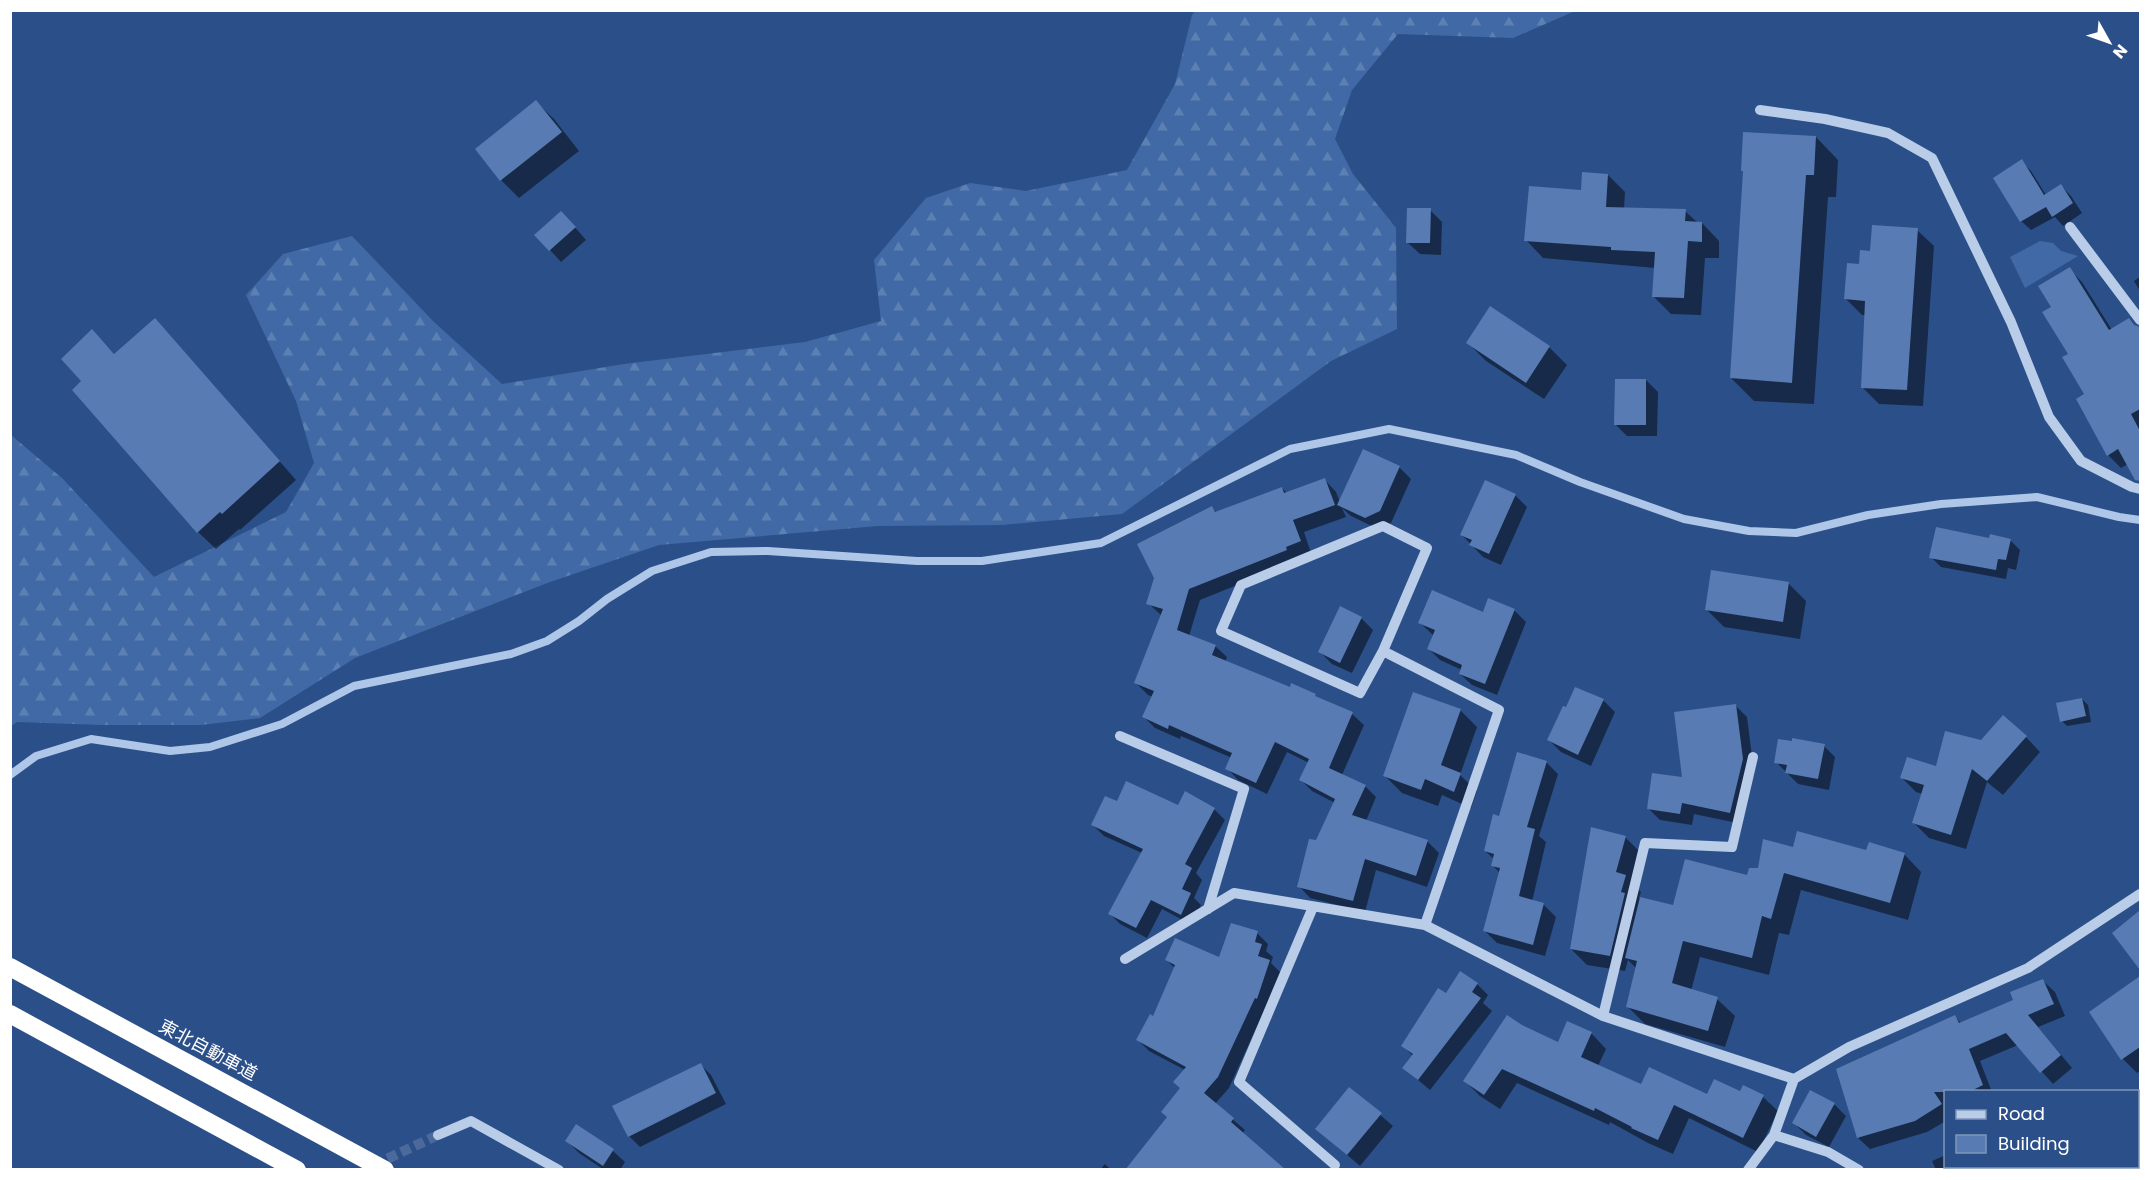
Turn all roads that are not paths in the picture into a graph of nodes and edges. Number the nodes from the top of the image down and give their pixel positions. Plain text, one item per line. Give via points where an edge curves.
1 (1760, 110) dead end
2 (2070, 227) dead end
3 (2140, 320) edge
4 (2140, 489) edge
5 (1383, 651) junction
6 (1120, 736) dead end
7 (1753, 757) dead end
8 (2140, 894) edge
9 (1313, 907) junction
10 (1208, 909) junction
11 (1425, 925) junction
12 (1125, 959) dead end
13 (10, 967) edge
14 (10, 1014) edge
15 (1603, 1016) junction
16 (1794, 1080) junction
17 (438, 1134) tunnel mouth
18 (1774, 1135) junction
19 (1335, 1165) dead end
20 (297, 1170) edge
21 (385, 1170) edge
22 (559, 1170) edge
23 (1748, 1170) edge
24 (1859, 1170) edge

1 - 4 street via 1888,133 1932,158 2011,322 2049,417 2081,461
2 - 3 street
5 - 5 street via 1360,693 1221,632 1241,585 1383,526 1427,548
5 - 11 street via 1499,710
6 - 10 street via 1244,789
7 - 15 street via 1732,847 1645,843
8 - 16 street via 2028,968 1849,1047
9 - 10 street via 1234,894
9 - 11 street
9 - 19 street via 1239,1082
10 - 12 street
11 - 15 street
13 - 21 highway, 東北自動車道
14 - 20 highway
15 - 16 street
16 - 18 street
17 - 22 street via 471,1121
18 - 23 street
18 - 24 street via 1828,1152

